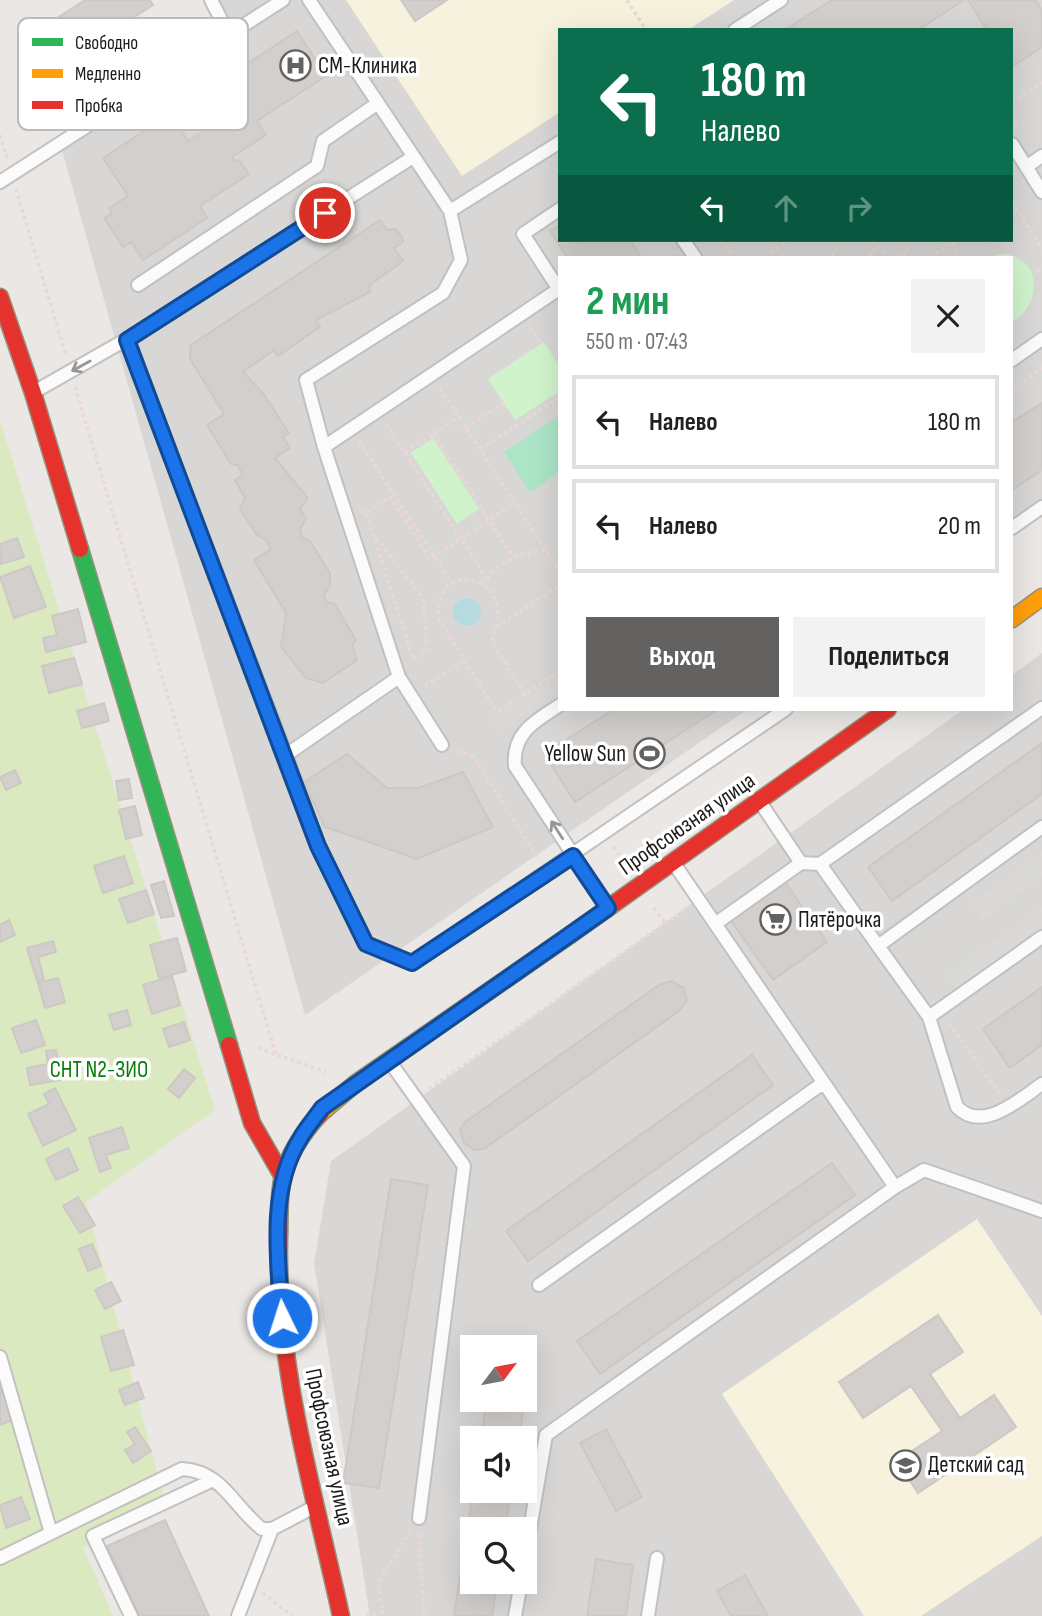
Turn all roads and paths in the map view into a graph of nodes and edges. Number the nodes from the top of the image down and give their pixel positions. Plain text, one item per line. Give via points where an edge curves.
1 (211, 0) edge
2 (283, 0) edge
3 (309, 0) edge
4 (627, 0) edge
5 (781, 0) edge
6 (221, 18) edge
7 (248, 22) edge
8 (645, 28) edge
9 (738, 28) edge
10 (1042, 82) edge
11 (1013, 102) edge
12 (378, 103) junction
13 (80, 130) edge
14 (0, 135) edge
15 (558, 143) edge
16 (1013, 146) edge
17 (413, 156) junction
18 (1042, 156) edge
19 (1026, 167) junction
20 (12, 174) junction
21 (0, 182) edge
22 (1042, 192) edge
23 (1020, 196) dead end
24 (1013, 201) edge
25 (1013, 204) edge
26 (558, 210) edge
27 (450, 211) junction
28 (787, 242) edge
29 (875, 242) edge
30 (950, 242) edge
31 (877, 245) junction
32 (1042, 249) edge
33 (766, 256) edge
34 (871, 256) edge
35 (888, 256) edge
36 (931, 256) edge
37 (1042, 267) edge
38 (1036, 271) dead end
39 (138, 285) dead end
40 (558, 288) edge
41 (558, 291) edge
42 (0, 297) edge
43 (1042, 339) edge
44 (127, 340) junction
45 (1013, 359) edge
46 (1042, 368) edge
47 (71, 372) junction
48 (1013, 388) edge
49 (33, 393) junction
50 (428, 394) dead end
51 (558, 398) edge
52 (503, 403) dead end
53 (395, 415) dead end
54 (459, 417) junction
55 (384, 422) junction
56 (376, 428) dead end
57 (466, 428) junction
58 (367, 433) dead end
59 (433, 434) junction
60 (324, 447) junction
61 (480, 449) junction
62 (404, 453) junction
63 (515, 503) junction
64 (1042, 507) edge
65 (366, 512) dead end
66 (489, 520) junction
67 (1013, 527) edge
68 (373, 534) dead end
69 (460, 539) junction
70 (546, 551) junction
71 (434, 556) junction
72 (513, 557) junction
73 (558, 569) edge
74 (487, 579) junction
75 (452, 583) junction
76 (483, 584) junction
77 (558, 586) edge
78 (1042, 597) edge
79 (1014, 612) edge
80 (498, 627) junction
81 (413, 659) dead end
82 (464, 661) junction
83 (558, 672) edge
84 (399, 677) junction
85 (525, 694) junction
86 (411, 695) junction
87 (558, 706) edge
88 (1042, 708) edge
89 (783, 711) edge
90 (885, 711) edge
91 (442, 745) joint
92 (286, 755) junction
93 (759, 801) junction
94 (1042, 827) edge
95 (573, 856) junction
96 (674, 863) junction
97 (801, 863) junction
98 (820, 864) junction
99 (548, 873) junction
100 (699, 900) junction
101 (608, 908) junction
102 (715, 924) junction
103 (1042, 937) edge
104 (878, 946) junction
105 (935, 1014) junction
106 (253, 1045) dead end
107 (276, 1055) junction
108 (390, 1060) junction
109 (356, 1083) junction
110 (823, 1083) junction
111 (1042, 1084) edge
112 (416, 1098) junction
113 (1009, 1107) junction
114 (283, 1177) junction
115 (895, 1187) junction
116 (1042, 1211) edge
117 (538, 1285) dead end
118 (0, 1357) edge
119 (213, 1480) junction
120 (317, 1505) junction
121 (532, 1517) edge
122 (418, 1518) junction
123 (272, 1529) junction
124 (51, 1533) junction
125 (0, 1558) edge
126 (657, 1558) dead end
127 (251, 1584) junction
128 (519, 1594) edge
129 (385, 1615) edge
130 (131, 1616) edge
131 (238, 1616) edge
132 (292, 1616) edge
133 (341, 1616) edge
134 (360, 1616) edge
135 (424, 1616) edge
136 (515, 1616) edge
137 (649, 1616) edge

1 - 6 lane
2 - 7 lane
3 - 12 lane
4 - 8 path
5 - 9 lane
10 - 11 path
12 - 17 lane
12 - 39 lane via 323,141 317,166
13 - 20 lane
14 - 20 path
15 - 27 lane
16 - 19 lane
17 - 27 lane
17 - 44 lane
18 - 19 lane
19 - 22 lane
20 - 21 lane
20 - 47 path
23 - 24 path
25 - 32 path
26 - 40 lane via 523,234
27 - 60 lane via 461,260 443,293 306,380
28 - 33 path
29 - 31 path
30 - 36 path
31 - 34 path
31 - 35 path
37 - 38 path
41 - 60 lane
42 - 49 main road
43 - 45 lane
44 -> 47 lane
44 - 92 lane
46 - 48 path
47 - 49 lane
47 - 107 path
49 - 114 main road via 252,1123
50 - 54 path via 439,387
51 - 61 path
52 - 57 path
53 - 55 path
54 - 57 path
54 - 59 path
55 - 56 path
55 - 62 path
57 - 61 path
58 - 71 path via 359,439
59 - 62 path
59 - 66 path
60 - 84 lane
61 - 63 path
62 - 69 path
63 - 66 path
63 - 70 path
64 - 67 lane
65 - 71 path via 390,497 430,559
66 - 69 path
66 - 72 path
68 - 81 path via 423,598 427,649
69 - 71 path
69 - 74 path
70 - 72 path
70 - 73 path
71 - 75 path
72 - 74 path
74 - 76 path
75 - 76 path via 467,579
75 - 82 path via 441,596 438,611
76 - 80 path via 497,605
77 - 80 path
78 - 79 main road
80 - 85 path via 492,640
82 - 85 path via 497,712
82 - 86 path
83 - 85 path
84 - 86 lane
84 - 92 lane
86 - 91 lane
95 -> 87 lane via 516,766 514,754 523,731
88 - 98 lane
89 - 95 lane
90 - 93 main road, Профсоюзная улица
91 - 99 path via 473,756
92 - 99 lane via 318,846 366,944 412,963
93 - 96 main road, Профсоюзная улица
93 - 97 lane
94 - 104 lane
95 - 99 lane
95 - 101 lane
96 - 100 lane
96 - 101 main road, Профсоюзная улица
97 - 98 lane
97 - 102 lane
98 - 104 lane
100 - 102 lane
100 - 112 path
101 - 108 main road, Профсоюзная улица
102 - 110 lane
103 - 105 lane
104 - 105 lane
105 - 113 path
105 - 113 lane via 957,1107 976,1118
106 - 107 path
107 - 109 path
108 - 109 main road, Профсоюзная улица
108 - 112 lane
109 - 114 main road, Профсоюзная улица via 322,1108 299,1140
110 - 115 lane
110 - 117 lane
111 - 113 lane
112 - 122 lane via 464,1167
114 - 120 main road, Профсоюзная улица via 277,1252 284,1340
115 - 116 lane via 924,1170
115 - 121 lane via 546,1434
118 - 124 lane
119 - 123 lane via 261,1529
119 - 124 lane via 199,1470 181,1469
119 - 130 lane via 93,1536
120 - 123 lane
120 - 133 main road, Профсоюзная улица
122 - 129 path via 378,1582
122 - 135 path
123 - 127 lane
124 - 125 lane
126 - 137 lane
127 - 131 lane
127 - 132 path
128 - 136 lane
129 - 134 path

